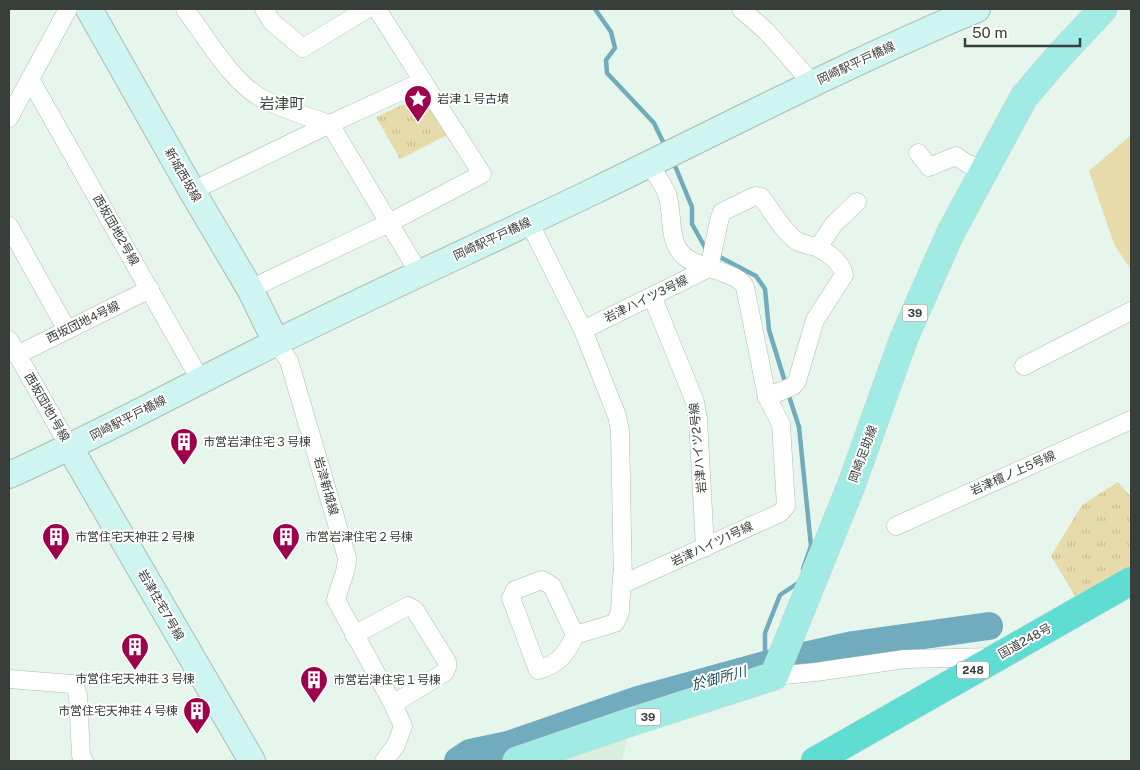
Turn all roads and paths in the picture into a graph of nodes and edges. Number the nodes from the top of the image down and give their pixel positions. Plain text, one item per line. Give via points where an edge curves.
1 (68, 9) edge
2 (89, 9) edge
3 (185, 9) edge
4 (264, 9) edge
5 (366, 9) edge
6 (376, 9) edge
7 (741, 9) edge
8 (977, 9) edge
9 (1103, 9) edge
10 (951, 14) edge
11 (30, 79) junction
12 (423, 82) junction
13 (812, 84) junction
14 (9, 118) edge
15 (330, 124) junction
16 (918, 153) dead end
17 (649, 164) junction
18 (984, 171) junction
19 (192, 191) junction
20 (857, 202) dead end
21 (529, 222) junction
22 (389, 224) junction
23 (9, 226) edge
24 (818, 248) junction
25 (709, 268) junction
26 (419, 273) junction
27 (150, 289) junction
28 (250, 290) junction
29 (652, 296) junction
30 (1131, 312) edge
31 (67, 330) junction
32 (583, 330) junction
33 (276, 342) junction
34 (13, 348) edge
35 (1024, 366) dead end
36 (200, 381) junction
37 (767, 397) junction
38 (1131, 420) edge
39 (70, 448) junction
40 (9, 475) edge
41 (896, 526) dead end
42 (705, 548) junction
43 (622, 576) junction
44 (1131, 581) edge
45 (1131, 600) edge
46 (354, 635) junction
47 (575, 635) junction
48 (996, 657) junction
49 (778, 665) junction
50 (9, 679) edge
51 (393, 704) junction
52 (84, 761) edge
53 (252, 761) edge
54 (384, 761) edge
55 (517, 761) edge
56 (815, 761) edge
57 (848, 761) edge

1 - 11 street
2 - 19 street, 新城西坂線
3 - 15 street via 237,79 264,100
4 - 5 street via 272,22 303,48
6 - 12 street
7 - 13 street via 766,31
8 - 10 street, 岡崎駅平戸橋線
9 - 18 main road, 岡崎足助線 / 39 via 1024,97
10 - 13 street, 岡崎駅平戸橋線
11 - 14 street
11 - 27 street, 西坂団地2号線
12 - 15 street
12 - 22 street via 482,174
13 - 17 street, 岡崎駅平戸橋線
15 - 19 street
15 - 22 street
16 - 18 street via 928,167 956,156
17 - 21 street, 岡崎駅平戸橋線
17 - 25 street, 岩津ハイツ1号線 via 666,193 675,243 687,259
18 - 49 main road, 岡崎足助線 / 39 via 950,234 904,338 851,486
19 - 28 street, 新城西坂線
20 - 24 street via 834,225
21 - 26 street, 岡崎駅平戸橋線
21 - 32 street
22 - 26 street
22 - 28 street
23 - 31 street
24 - 25 street via 792,238 761,197 755,196 722,212
24 - 37 street via 840,264 844,275 815,320 797,381 793,386
25 - 29 street, 岩津ハイツ3号線
25 - 37 street, 岩津ハイツ1号線 via 744,283
26 - 33 street, 岡崎駅平戸橋線
27 - 31 street, 西坂団地4号線
27 - 36 street, 西坂団地2号線
28 - 33 street, 新城西坂線
29 - 32 street, 岩津ハイツ3号線
29 - 42 street, 岩津ハイツ2号線 via 695,402
30 - 35 street
31 - 34 street, 西坂団地4号線
32 - 43 street via 617,416 620,432
33 - 36 street, 岡崎駅平戸橋線
33 - 46 street, 岩津新城線 via 290,361 347,558 347,570 336,600
34 - 39 street, 西坂団地1号線
36 - 39 street, 岡崎駅平戸橋線
37 - 42 street, 岩津ハイツ1号線 via 781,424 786,506 780,513
38 - 41 street, 岩津檀ノ上5号線
39 - 40 street, 岡崎駅平戸橋線
39 - 53 street, 岩津住宅7号線
42 - 43 street, 岩津ハイツ1号線 via 622,584
43 - 47 street via 620,612 615,623
44 - 48 highway, 国道248号 / 248
45 - 57 highway, 国道248号 / 248 via 1001,671
46 - 51 street, 岩津新城線
46 - 51 street via 408,606 415,610 447,662 444,672
47 - 47 street via 569,650 557,661 538,670 510,598 516,590 542,580 552,586
48 - 49 street via 905,659 816,672
48 - 56 highway, 国道248号 / 248
49 - 55 main road, 39 via 641,719
50 - 52 street via 72,684 78,695
51 - 54 street, 岩津新城線 via 403,726 396,745

